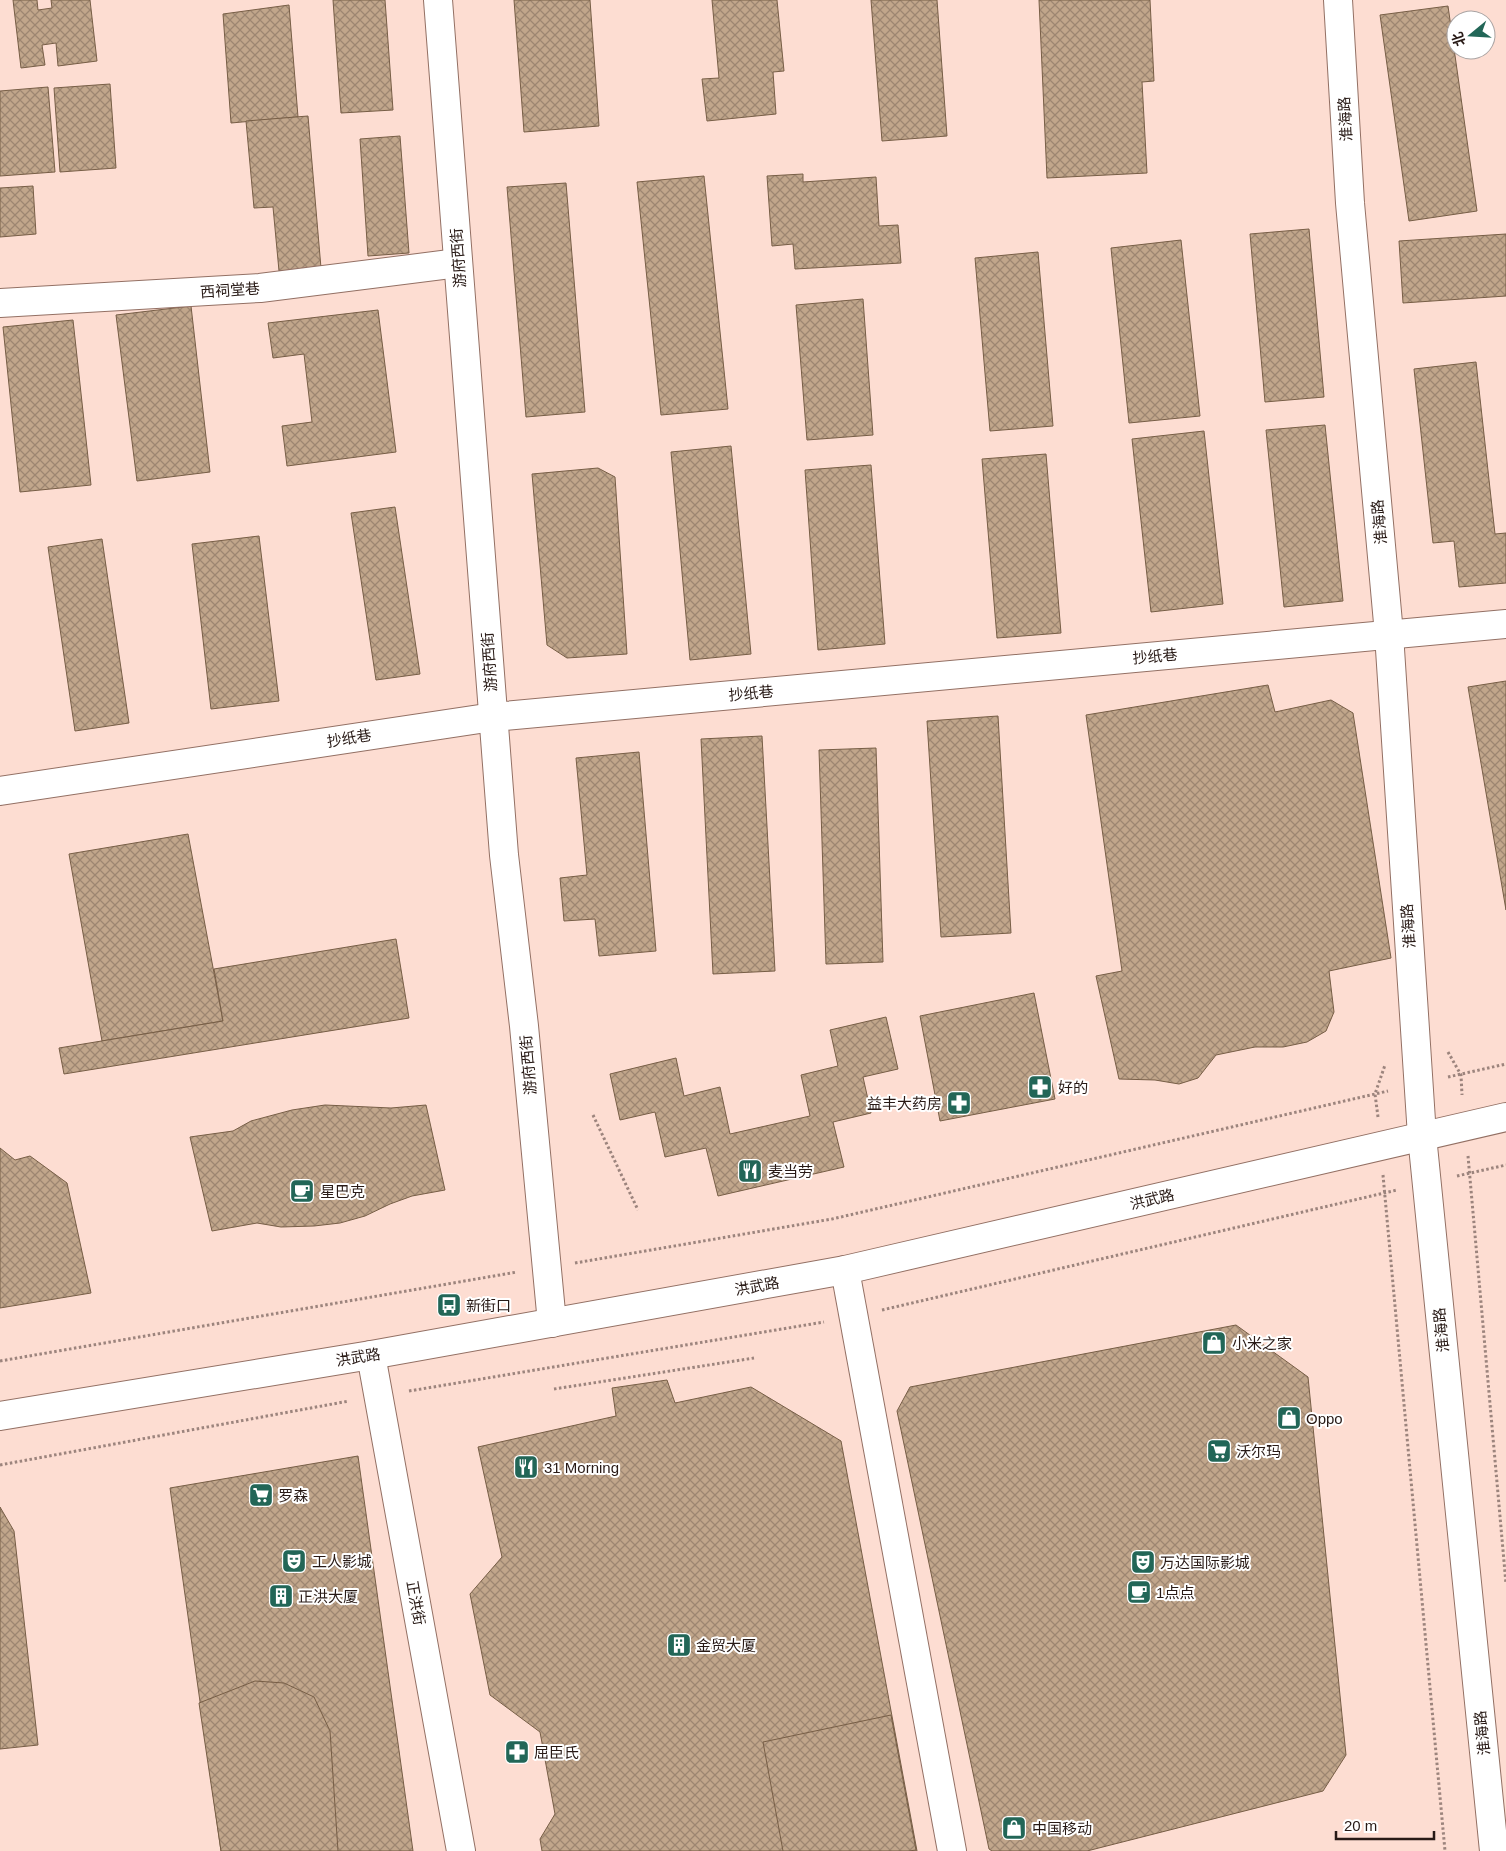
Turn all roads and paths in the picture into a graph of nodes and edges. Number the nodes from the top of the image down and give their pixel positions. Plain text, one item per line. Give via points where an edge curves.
1 (438, 0) edge
2 (1338, 0) edge
3 (458, 263) junction
4 (0, 303) edge
5 (1506, 624) edge
6 (1389, 634) junction
7 (493, 717) junction
8 (0, 791) edge
9 (1447, 1050) dead end
10 (1388, 1058) dead end
11 (1506, 1064) edge
12 (1460, 1074) junction
13 (1442, 1079) dead end
14 (1394, 1090) dead end
15 (1376, 1094) junction
16 (1463, 1104) dead end
17 (593, 1116) dead end
18 (1506, 1117) edge
19 (1378, 1124) dead end
20 (1422, 1136) junction
21 (1468, 1154) dead end
22 (1506, 1165) edge
23 (1383, 1173) dead end
24 (1469, 1173) junction
25 (1451, 1178) dead end
26 (1404, 1188) dead end
27 (1385, 1193) junction
28 (638, 1210) dead end
29 (547, 1268) junction
30 (845, 1270) junction
31 (853, 1317) junction
32 (552, 1323) junction
33 (370, 1355) junction
34 (754, 1358) dead end
35 (0, 1361) edge
36 (554, 1389) dead end
37 (378, 1396) junction
38 (0, 1416) edge
39 (0, 1465) edge
40 (1506, 1584) edge
41 (461, 1851) edge
42 (952, 1851) edge
43 (1445, 1851) edge
44 (1494, 1851) edge

1 - 3 street, 游府西街
2 - 6 street, 淮海路 via 1350,202
3 - 4 street, 西祠堂巷 via 260,288
3 - 7 street, 游府西街
5 - 6 street, 抄纸巷
6 - 7 street, 抄纸巷
6 - 20 street, 淮海路
7 - 8 street, 抄纸巷
7 - 29 street, 游府西街 via 504,855
9 - 12 path
10 - 15 path
11 - 12 path
12 - 13 path
12 - 16 path
14 - 15 path
15 - 19 path
15 - 29 path via 832,1219
17 - 28 path
18 - 20 street, 洪武路
20 - 30 street, 洪武路
20 - 44 street, 淮海路
21 - 24 path
22 - 24 path
23 - 27 path
24 - 25 path
24 - 40 path
26 - 27 path
27 - 31 path
27 - 43 path
29 - 32 street, 游府西街
29 - 35 path
30 - 31 street
30 - 32 street, 洪武路
31 - 37 path
31 - 42 street
32 - 33 street, 洪武路
33 - 37 street, 正洪街
33 - 38 street, 洪武路
34 - 36 path
37 - 39 path
37 - 41 street, 正洪街

